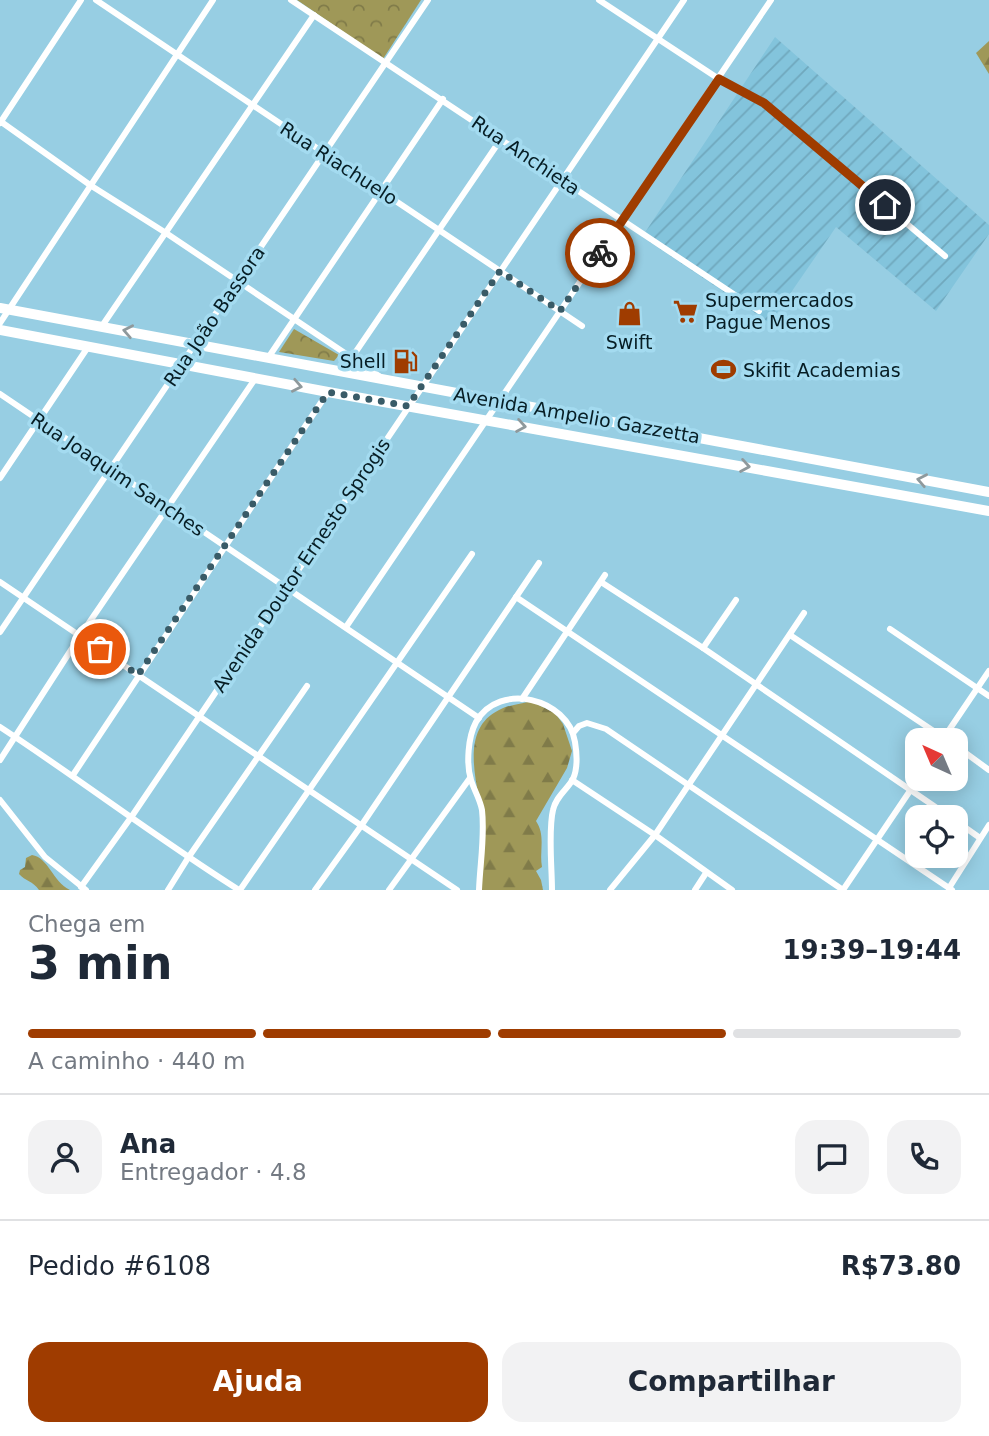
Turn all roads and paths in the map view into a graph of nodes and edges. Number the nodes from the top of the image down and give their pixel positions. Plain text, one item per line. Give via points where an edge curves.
1 (81, 0) edge
2 (96, 0) edge
3 (214, 0) edge
4 (291, 0) edge
5 (428, 0) edge
6 (599, 0) edge
7 (684, 0) edge
8 (771, 0) edge
9 (314, 15) junction
10 (658, 38) junction
11 (176, 54) junction
12 (386, 64) junction
13 (719, 79) junction
14 (443, 99) junction
15 (252, 106) junction
16 (0, 122) edge
17 (501, 139) junction
18 (324, 152) junction
19 (563, 180) junction
20 (90, 185) junction
21 (383, 192) junction
22 (623, 220) junction
23 (440, 229) junction
24 (166, 233) junction
25 (946, 256) dead end
26 (500, 271) junction
27 (238, 282) junction
28 (5, 308) edge
29 (560, 311) junction
30 (759, 312) dead end
31 (294, 319) junction
32 (0, 323) edge
33 (102, 326) junction
34 (582, 326) dead end
35 (0, 330) edge
36 (195, 344) junction
37 (88, 347) junction
38 (268, 358) junction
39 (351, 358) junction
40 (182, 363) junction
41 (342, 372) junction
42 (255, 379) junction
43 (385, 380) junction
44 (421, 387) junction
45 (328, 392) junction
46 (0, 394) edge
47 (499, 402) junction
48 (408, 406) junction
49 (486, 420) junction
50 (39, 421) junction
51 (688, 436) junction
52 (667, 452) junction
53 (110, 468) junction
54 (0, 478) edge
55 (964, 488) junction
56 (989, 492) edge
57 (959, 505) junction
58 (167, 508) junction
59 (989, 511) edge
60 (225, 546) junction
61 (472, 554) dead end
62 (539, 563) dead end
63 (605, 575) dead end
64 (0, 582) edge
65 (601, 582) junction
66 (286, 587) junction
67 (516, 597) junction
68 (23, 598) junction
69 (736, 600) dead end
70 (804, 613) dead end
71 (346, 627) junction
72 (890, 629) dead end
73 (567, 630) junction
74 (0, 632) edge
75 (790, 635) junction
76 (80, 636) junction
77 (704, 648) junction
78 (398, 662) junction
79 (989, 671) edge
80 (138, 675) junction
81 (756, 685) junction
82 (307, 686) dead end
83 (978, 689) junction
84 (449, 696) junction
85 (989, 696) edge
86 (517, 699) junction
87 (200, 715) junction
88 (479, 718) junction
89 (0, 727) edge
90 (926, 728) edge
91 (952, 728) edge
92 (573, 733) junction
93 (722, 736) junction
94 (15, 737) junction
95 (968, 755) edge
96 (259, 757) junction
97 (0, 760) edge
98 (989, 770) edge
99 (73, 775) junction
100 (470, 778) junction
101 (572, 780) junction
102 (689, 785) junction
103 (905, 786) edge
104 (310, 791) junction
105 (910, 791) edge
106 (912, 791) edge
107 (0, 800) edge
108 (933, 805) edge
109 (132, 816) junction
110 (989, 825) edge
111 (361, 826) junction
112 (968, 830) edge
113 (655, 835) junction
114 (980, 838) junction
115 (877, 840) junction
116 (188, 858) junction
117 (412, 859) junction
118 (706, 873) junction
119 (83, 888) edge
120 (951, 889) edge
121 (168, 890) edge
122 (240, 890) edge
123 (315, 890) edge
124 (389, 890) edge
125 (457, 890) edge
126 (479, 890) edge
127 (552, 890) edge
128 (610, 890) edge
129 (695, 890) edge
130 (732, 890) edge
131 (843, 890) edge

1 - 16 street
2 - 11 street, Rua Riachuelo
3 - 11 street
4 - 9 street, Rua Anchieta
5 - 12 street, Rua João Bassora
6 - 10 street
7 - 10 street, Avenida Doutor Ernesto Sprogis
8 - 13 street
9 - 12 street, Rua Anchieta
9 - 15 street
10 - 13 street
10 - 19 street, Avenida Doutor Ernesto Sprogis
11 - 15 street, Rua Riachuelo
11 - 20 street
12 - 14 street, Rua Anchieta
12 - 18 street, Rua João Bassora
13 - 22 street
13 - 25 street via 764,103
14 - 17 street, Rua Anchieta
14 - 21 street
15 - 18 street, Rua Riachuelo
15 - 24 street
16 - 20 street
17 - 19 street, Rua Anchieta
17 - 23 street
18 - 21 street, Rua Riachuelo
18 - 27 street, Rua João Bassora
19 - 22 street, Rua Anchieta
19 - 26 street, Avenida Doutor Ernesto Sprogis
20 - 24 street
20 - 28 street
21 - 23 street, Rua Riachuelo
21 - 31 street
22 - 29 street
22 - 30 street, Rua Anchieta
23 - 26 street, Rua Riachuelo
23 - 39 street
24 - 27 street
24 - 33 street
26 - 29 street, Rua Riachuelo
26 - 44 street, Avenida Doutor Ernesto Sprogis
27 - 31 street
27 - 36 street, Rua João Bassora
28 - 32 street
28 - 33 main road, Avenida Ampelio Gazzetta
29 - 34 street, Rua Riachuelo
29 - 47 street
31 - 38 street
31 - 39 street
36 -> 33 main road, Avenida Ampelio Gazzetta
35 - 37 main road, Avenida Ampelio Gazzetta
36 - 38 main road, Avenida Ampelio Gazzetta
36 - 40 street, Rua João Bassora
37 - 40 main road, Avenida Ampelio Gazzetta
37 - 50 street
38 - 41 main road, Avenida Ampelio Gazzetta
39 - 41 street
39 - 43 street
40 - 42 main road, Avenida Ampelio Gazzetta
40 - 53 street, Rua João Bassora
41 - 43 main road, Avenida Ampelio Gazzetta
42 -> 45 main road, Avenida Ampelio Gazzetta
42 - 58 street
43 - 44 main road, Avenida Ampelio Gazzetta
44 - 47 main road, Avenida Ampelio Gazzetta
44 - 48 street, Avenida Doutor Ernesto Sprogis
45 - 48 main road, Avenida Ampelio Gazzetta
45 - 60 street
46 - 50 street, Rua Joaquim Sanches
47 - 49 street
47 - 51 main road, Avenida Ampelio Gazzetta
48 - 49 main road, Avenida Ampelio Gazzetta
48 - 66 street, Avenida Doutor Ernesto Sprogis
49 -> 52 main road, Avenida Ampelio Gazzetta
49 - 71 street
50 - 53 street, Rua Joaquim Sanches
50 - 54 street
51 - 52 main road
55 -> 51 main road, Avenida Ampelio Gazzetta
52 -> 57 main road, Avenida Ampelio Gazzetta
53 - 58 street, Rua Joaquim Sanches
53 - 68 street, Rua João Bassora
55 - 56 main road, Avenida Ampelio Gazzetta
55 - 57 main road
57 - 59 main road, Avenida Ampelio Gazzetta
58 - 60 street, Rua Joaquim Sanches
58 - 76 street
60 - 66 street, Rua Joaquim Sanches
60 - 80 street
61 - 78 street
62 - 67 street
63 - 65 street
64 - 68 street
65 - 73 street
65 - 77 street
66 - 71 street, Rua Joaquim Sanches
66 - 87 street, Avenida Doutor Ernesto Sprogis
67 - 73 street
67 - 84 street
68 - 74 street, Rua João Bassora
68 - 76 street
69 - 77 street
70 - 75 street
71 - 78 street, Rua Joaquim Sanches
72 - 83 street
73 - 86 street
73 - 93 street
75 - 81 street
75 - 90 street
76 - 80 street
76 - 94 street
77 - 81 street
78 - 84 street, Rua Joaquim Sanches
78 - 104 street
79 - 83 street
80 - 87 street
80 - 99 street
81 - 93 street
81 - 103 street
82 - 96 street
83 - 85 street
83 - 91 street
84 - 88 street, Rua Joaquim Sanches
84 - 111 street
86 - 88 street via 490,708
86 - 92 street via 539,701 552,708
87 - 96 street
87 - 109 street, Avenida Doutor Ernesto Sprogis
88 - 100 street via 469,746
89 - 94 street
92 - 101 street via 576,762
92 - 102 street via 579,726 596,724
93 - 102 street
93 - 115 street
94 - 97 street
94 - 99 street
95 - 98 street
96 - 104 street
96 - 116 street
99 - 109 street
100 - 117 street
100 - 126 street via 482,812
101 - 113 street
101 - 127 street via 552,812
102 - 113 street
102 - 131 street
104 - 111 street
104 - 122 street
105 - 115 street
106 - 108 street
107 - 119 street via 45,857
109 - 116 street
109 - 119 street, Avenida Doutor Ernesto Sprogis
110 - 114 street
111 - 117 street
111 - 123 street
112 - 114 street
113 - 118 street
113 - 128 street
114 - 120 street
115 - 120 street
115 - 131 street
116 - 121 street
116 - 122 street
117 - 124 street
117 - 125 street
118 - 129 street
118 - 130 street

